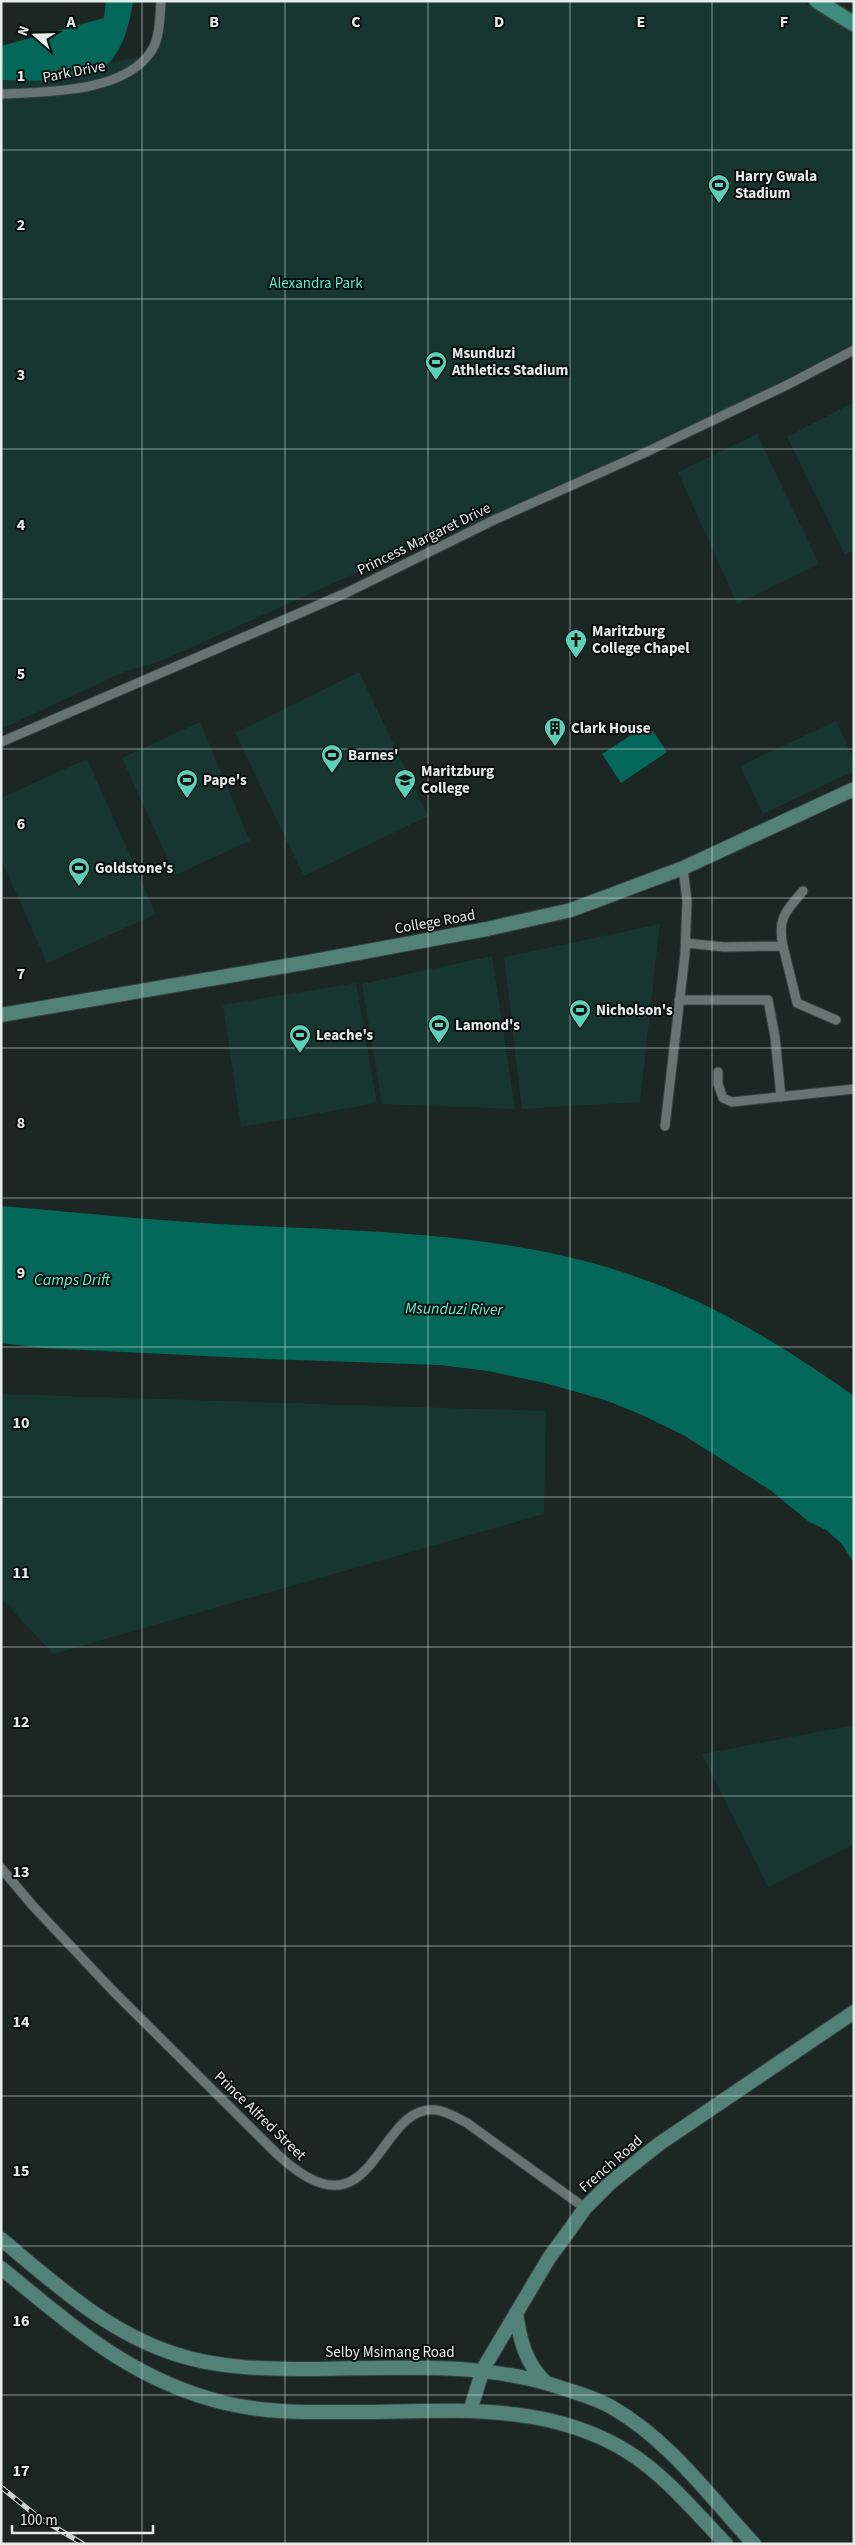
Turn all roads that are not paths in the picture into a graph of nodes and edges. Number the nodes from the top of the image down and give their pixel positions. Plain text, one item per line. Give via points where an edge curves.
1 (161, 1) edge
2 (817, 1) edge
3 (854, 24) edge
4 (1, 94) edge
5 (854, 350) edge
6 (1, 742) edge
7 (854, 789) edge
8 (684, 868) junction
9 (803, 891) dead end
10 (686, 943) junction
11 (783, 946) junction
12 (679, 1000) junction
13 (1, 1014) edge
14 (836, 1020) dead end
15 (718, 1072) dead end
16 (854, 1089) edge
17 (781, 1097) junction
18 (665, 1126) dead end
19 (1, 1868) edge
20 (854, 2012) edge
21 (586, 2208) junction
22 (1, 2239) edge
23 (1, 2268) edge
24 (516, 2313) junction
25 (483, 2369) junction
26 (545, 2382) junction
27 (470, 2411) junction
28 (726, 2544) edge
29 (754, 2544) edge

1 - 4 street, Park Drive via 152,51 123,76 67,90
2 - 3 main road
5 - 6 street, Princess Margaret Drive via 787,385 494,520 346,593
7 - 8 main road, College Road
8 - 10 street
8 - 13 main road, College Road via 589,905 505,926
9 - 11 street via 780,924
10 - 11 street via 724,947
10 - 12 street
11 - 14 street via 797,1003
12 - 17 street via 768,1000 776,1037
12 - 18 street
15 - 17 street via 720,1092 726,1100
16 - 17 street
19 - 21 street, Prince Alfred Street via 113,1991 303,2176 341,2186 376,2158 410,2118 426,2110 435,2110 467,2123
20 - 21 main road, French Road via 659,2144 631,2165
21 - 24 main road, French Road
22 - 25 main road, Selby Msimang Road via 86,2309 146,2342 194,2359 273,2369
23 - 27 main road via 109,2354 176,2387 224,2403 294,2413
24 - 25 main road, French Road
24 - 26 main road via 525,2356
25 - 26 main road, Selby Msimang Road
25 - 27 main road, French Road
26 - 29 main road, Selby Msimang Road via 612,2407 641,2427 660,2443
27 - 28 main road via 548,2418 600,2437 629,2452

